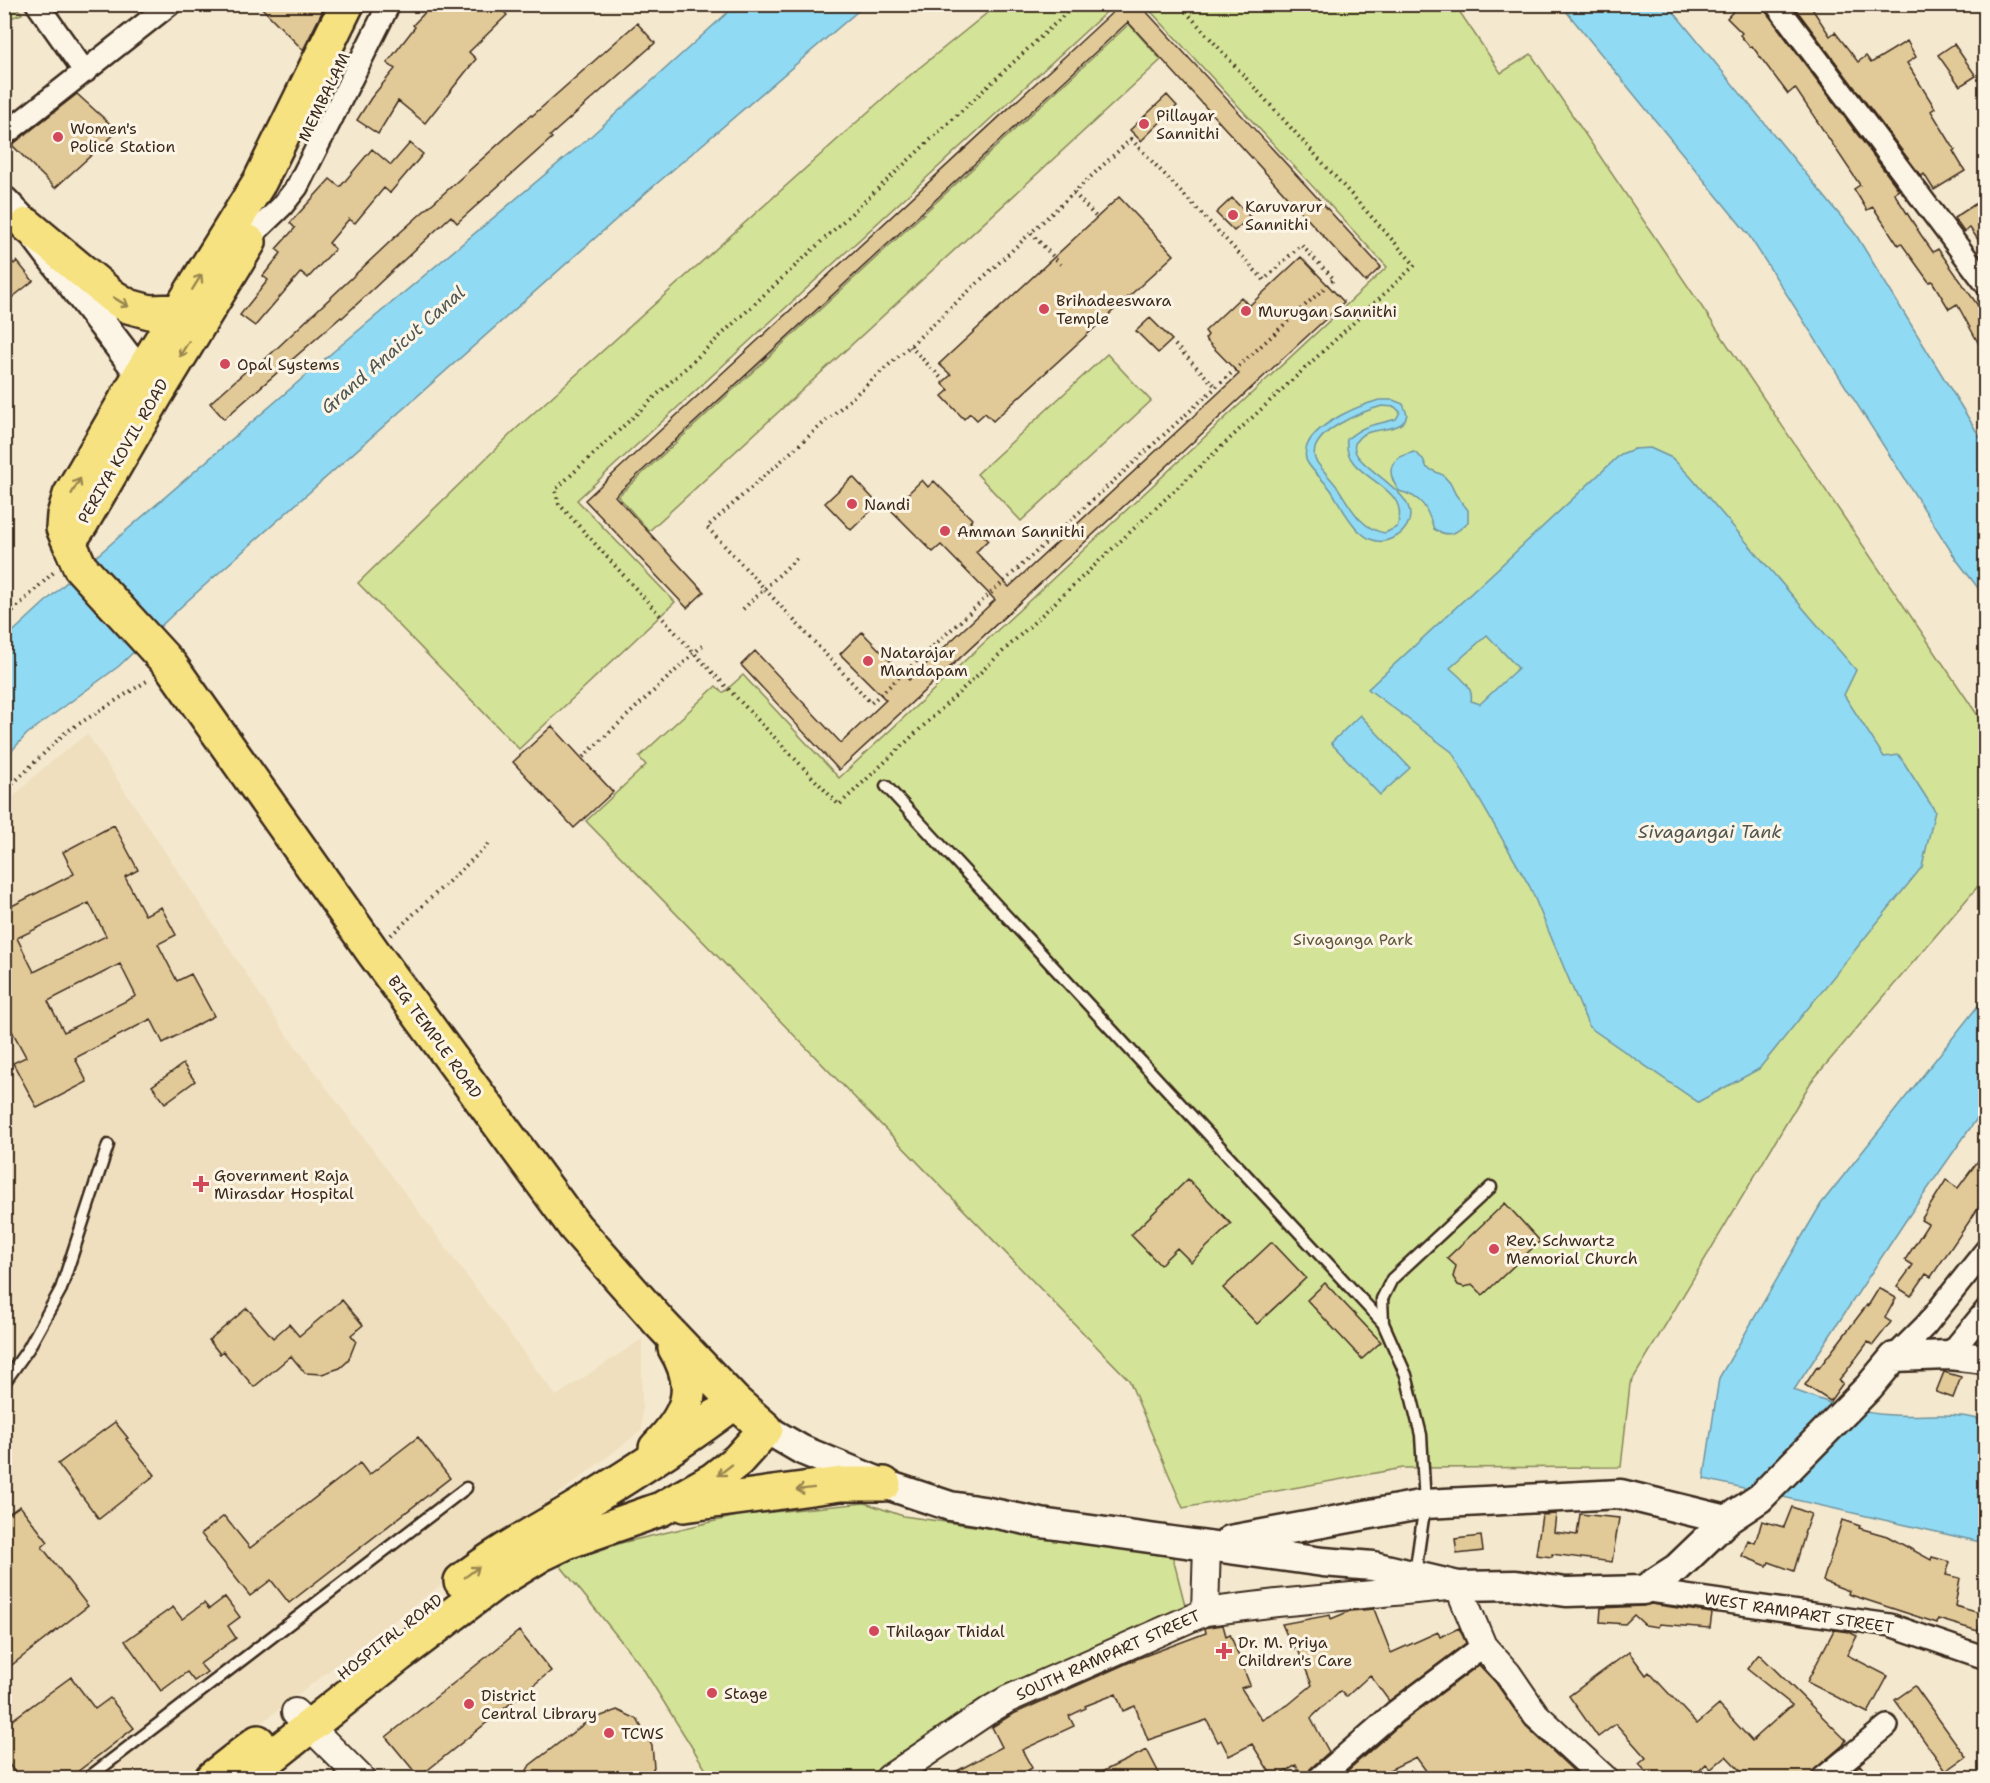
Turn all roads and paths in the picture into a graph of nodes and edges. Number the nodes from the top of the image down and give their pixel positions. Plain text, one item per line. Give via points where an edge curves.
1 (38, 4) edge
2 (170, 4) edge
3 (347, 4) edge
4 (370, 4) edge
5 (389, 4) edge
6 (1077, 4) edge
7 (1179, 4) edge
8 (1776, 4) edge
9 (85, 72) junction
10 (4, 135) edge
11 (269, 186) junction
12 (1074, 193) junction
13 (4, 201) edge
14 (1096, 217) dead end
15 (27, 225) junction
16 (255, 232) junction
17 (1031, 233) junction
18 (1063, 267) dead end
19 (1986, 284) edge
20 (179, 311) junction
21 (1175, 345) dead end
22 (910, 346) junction
23 (941, 378) dead end
24 (148, 385) junction
25 (1216, 387) junction
26 (74, 554) junction
27 (798, 556) dead end
28 (764, 588) junction
29 (743, 609) dead end
30 (4, 619) edge
31 (705, 643) dead end
32 (694, 653) junction
33 (165, 659) junction
34 (583, 757) dead end
35 (886, 786) dead end
36 (4, 792) edge
37 (489, 844) dead end
38 (373, 952) junction
39 (108, 1145) dead end
40 (1491, 1187) dead end
41 (1986, 1250) edge
42 (1986, 1310) edge
43 (660, 1323) junction
44 (1383, 1323) junction
45 (1949, 1355) junction
46 (1894, 1357) junction
47 (1986, 1359) edge
48 (5, 1380) edge
49 (735, 1402) junction
50 (766, 1429) junction
51 (633, 1473) junction
52 (884, 1484) junction
53 (466, 1488) dead end
54 (1425, 1504) junction
55 (661, 1509) junction
56 (1727, 1520) junction
57 (1207, 1545) junction
58 (1415, 1575) junction
59 (1458, 1586) junction
60 (1643, 1590) junction
61 (1206, 1612) junction
62 (1483, 1646) junction
63 (1986, 1658) edge
64 (303, 1719) junction
65 (1887, 1726) dead end
66 (88, 1779) edge
67 (212, 1779) edge
68 (245, 1779) edge
69 (361, 1779) edge
70 (889, 1779) edge
71 (1319, 1779) edge
72 (1604, 1779) edge
73 (1823, 1779) edge

1 - 9 street
2 - 9 street
3 - 11 main road, MEMBALAM
4 - 11 main road, MEMBALAM
5 - 16 street via 297,187
6 - 32 path via 555,490 559,504
7 - 32 path via 1415,265 839,805
8 - 19 street
9 - 10 street
11 - 16 main road, PERIYA KOVIL ROAD
20 -> 11 main road, PERIYA KOVIL ROAD
12 - 14 path
12 - 17 path
12 - 25 path via 1131,140 1264,280 1301,245 1334,279
13 - 15 main road
15 -> 20 main road via 128,306 150,312
15 - 24 main road
16 -> 24 main road, PERIYA KOVIL ROAD
17 - 18 path
17 - 22 path
20 - 24 main road, PERIYA KOVIL ROAD
21 - 25 path
22 - 23 path
22 - 28 path via 707,527
24 - 26 main road, PERIYA KOVIL ROAD via 81,524
25 - 28 path via 871,704
26 - 30 path
26 - 33 main road, BIG TEMPLE ROAD
27 - 28 path
28 - 29 path
31 - 32 path
32 - 34 path
33 - 36 path via 66,732
33 - 38 main road, BIG TEMPLE ROAD
35 - 44 lane
37 - 38 path
38 - 43 main road, BIG TEMPLE ROAD via 575,1227
39 - 48 lane via 61,1289 28,1349
40 - 44 lane via 1392,1279 1382,1299
41 - 46 street
42 - 45 street
43 - 49 main road, BIG TEMPLE ROAD
43 - 51 main road via 686,1368 690,1387 674,1430
44 - 54 lane via 1406,1375 1421,1435
45 - 46 main road
45 - 47 main road
46 - 56 main road via 1760,1498
49 - 50 main road, BIG TEMPLE ROAD
49 - 51 main road
50 - 52 main road via 802,1450
50 -> 55 main road via 714,1479
64 -> 51 main road, HOSPITAL ROAD via 477,1568
52 -> 55 main road via 841,1484
52 - 57 main road via 950,1506 1041,1523
53 - 66 lane
54 - 56 main road via 1621,1494
54 - 57 main road
54 - 58 lane
55 - 64 main road, HOSPITAL ROAD via 540,1555
56 - 60 main road via 1677,1568
57 - 58 main road
57 - 61 street
58 - 59 main road
59 - 60 main road via 1516,1585 1566,1592
59 - 61 street, SOUTH RAMPART STREET
59 - 62 street
60 - 63 street, WEST RAMPART STREET via 1890,1625
61 - 70 street, SOUTH RAMPART STREET via 1008,1699
62 - 71 street via 1395,1712
62 - 72 street via 1536,1715
64 - 67 main road, HOSPITAL ROAD
64 - 68 main road, HOSPITAL ROAD
64 - 69 street
65 - 73 street

